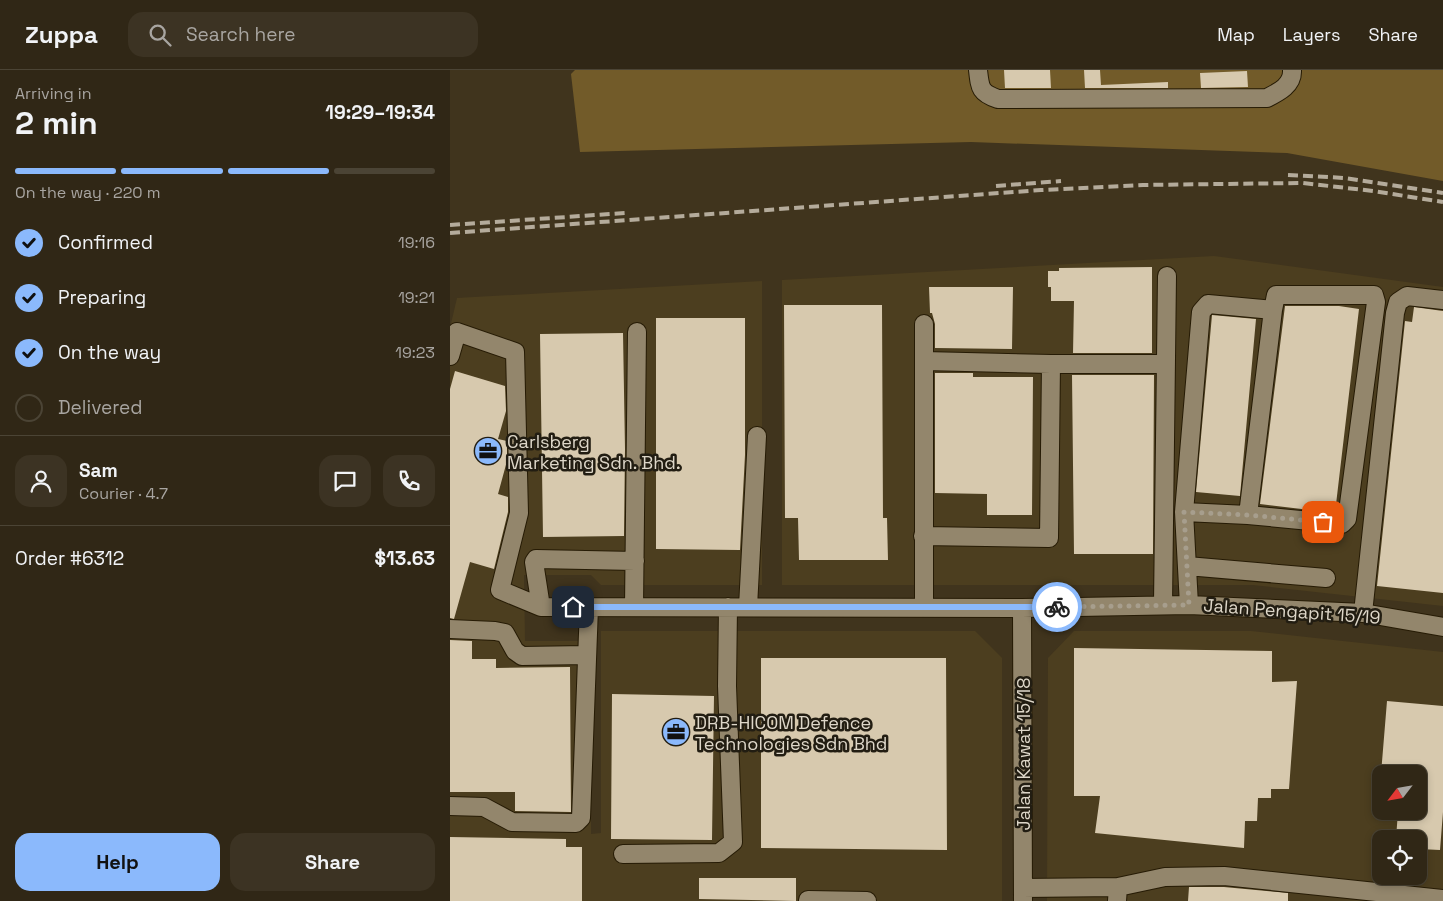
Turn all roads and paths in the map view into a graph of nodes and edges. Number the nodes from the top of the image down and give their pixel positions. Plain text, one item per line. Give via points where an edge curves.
1 (978, 70) edge
2 (1292, 70) edge
3 (1167, 276) dead end
4 (1443, 300) edge
5 (1273, 310) junction
6 (924, 324) dead end
7 (636, 332) dead end
8 (450, 356) edge
9 (924, 361) junction
10 (1051, 364) junction
11 (1166, 364) junction
12 (757, 436) dead end
13 (1184, 512) junction
14 (1248, 515) junction
15 (924, 536) junction
16 (635, 561) junction
17 (1187, 566) junction
18 (1326, 578) dead end
19 (1189, 605) junction
20 (1163, 606) junction
21 (541, 607) junction
22 (589, 607) junction
23 (634, 607) junction
24 (728, 607) junction
25 (748, 607) junction
26 (924, 608) junction
27 (1022, 608) junction
28 (1364, 613) junction
29 (1443, 626) edge
30 (450, 629) edge
31 (587, 655) junction
32 (450, 806) edge
33 (623, 854) dead end
34 (1118, 894) edge
35 (1023, 895) edge
36 (1443, 899) edge
37 (808, 900) edge
38 (867, 901) edge

1 - 2 street via 980,87 986,95 998,98 1267,98 1283,90
3 - 11 street
4 - 28 street via 1406,296 1398,302 1395,313
5 - 13 street via 1208,304 1201,312
5 - 14 street
5 - 14 street via 1276,295 1374,296 1376,302 1347,518 1342,524
6 - 9 street
7 - 16 street
8 - 21 street via 457,332 515,352 519,513 500,590
9 - 10 street
9 - 15 street
10 - 11 street
10 - 15 street via 1049,538
11 - 20 street
12 - 25 street
13 - 14 street
13 - 17 street
15 - 26 street
16 - 21 street via 536,559
16 - 23 street
17 - 18 street
17 - 19 street
19 - 20 street, Jalan Pengapit 15/19
19 - 28 street, Jalan Pengapit 15/19
20 - 27 street, Jalan Pengapit 15/19
21 - 22 street, Jalan Pengapit 15/19
22 - 23 street, Jalan Pengapit 15/19
22 - 31 street
23 - 24 street, Jalan Pengapit 15/19
24 - 25 street, Jalan Pengapit 15/19
24 - 33 street via 732,842 719,853
25 - 26 street, Jalan Pengapit 15/19
26 - 27 street, Jalan Pengapit 15/19
27 - 35 street, Jalan Kawat 15/18
28 - 29 street, Jalan Pengapit 15/19
30 - 31 street via 505,633 515,651 522,656
31 - 32 street via 581,818 576,823 512,822 484,807
34 - 35 street
34 - 36 street via 1165,877 1224,876
37 - 38 street

